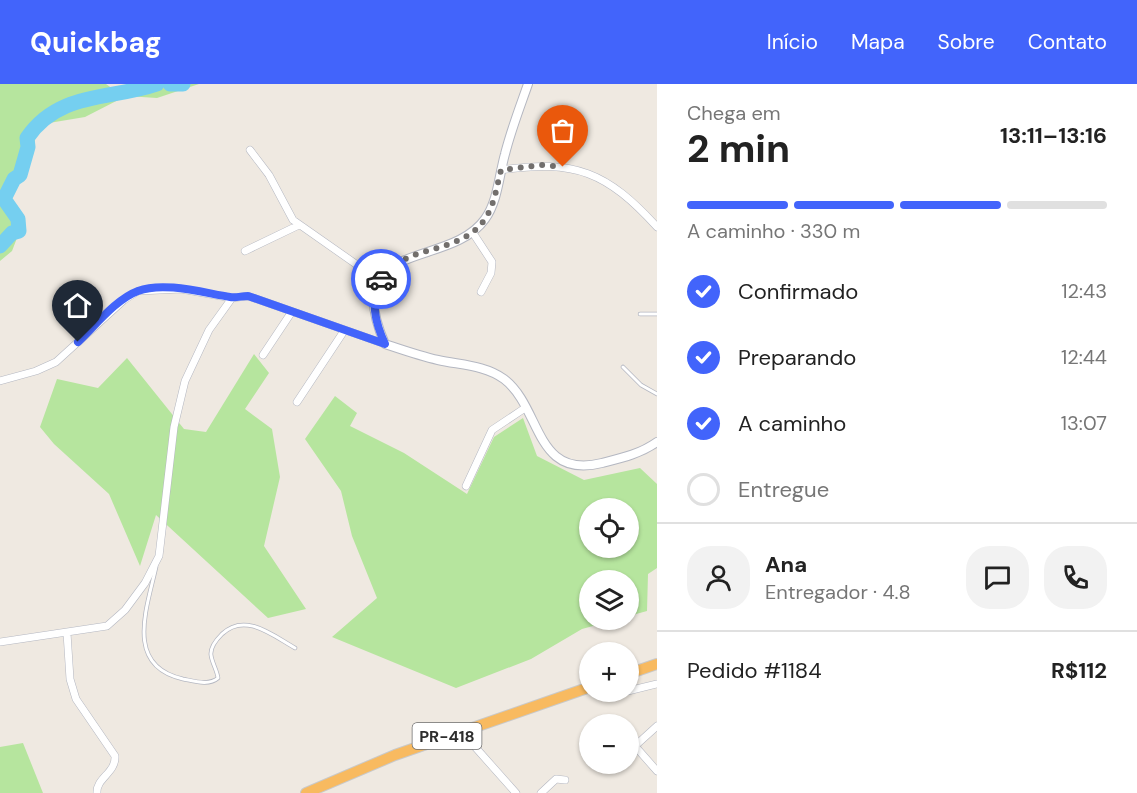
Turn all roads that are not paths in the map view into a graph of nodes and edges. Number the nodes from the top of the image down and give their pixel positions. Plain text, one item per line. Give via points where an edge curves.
1 (528, 84) edge
2 (250, 150) dead end
3 (501, 170) junction
4 (299, 225) junction
5 (657, 227) edge
6 (473, 233) junction
7 (245, 250) dead end
8 (380, 280) junction
9 (481, 292) dead end
10 (232, 298) junction
11 (291, 313) junction
12 (640, 314) dead end
13 (657, 314) edge
14 (344, 331) junction
15 (385, 344) junction
16 (263, 355) dead end
17 (623, 367) dead end
18 (0, 381) edge
19 (657, 394) edge
20 (297, 402) dead end
21 (525, 408) junction
22 (657, 442) edge
23 (466, 486) dead end
24 (159, 556) junction
25 (67, 633) junction
26 (0, 642) edge
27 (295, 648) dead end
28 (657, 664) edge
29 (639, 670) edge
30 (657, 684) edge
31 (639, 688) edge
32 (579, 692) edge
33 (657, 726) edge
34 (469, 729) junction
35 (657, 771) edge
36 (565, 780) dead end
37 (97, 793) edge
38 (306, 793) edge
39 (516, 793) edge
40 (541, 793) edge

1 - 3 street
2 - 4 street
3 - 5 street via 541,165 598,176 625,194
3 - 6 street via 492,206
4 - 7 street
4 - 8 street
6 - 8 street via 453,244 404,258
6 - 9 street via 492,262
8 - 15 street via 375,315
10 - 11 street via 248,296
10 - 18 street via 195,290 138,291 56,362
10 - 24 street via 201,344 178,407
11 - 14 street
11 - 16 street
12 - 13 lane
14 - 15 street
14 - 20 street
15 - 21 street via 496,374 512,386
17 - 19 lane
21 - 22 street via 546,446 572,464 592,465 623,458
21 - 23 street via 492,430
24 - 25 street via 145,583 114,621 99,628
24 - 27 lane via 143,634 150,660 158,669 180,678 214,681 218,678 212,648 228,629 244,624 257,626
25 - 26 street
25 - 37 street via 70,680 76,699 115,756 114,767 98,785
28 - 29 highway
30 - 31 street
32 - 34 highway, PR-418
33 - 35 street via 635,746
34 - 38 highway, PR-418
34 - 39 street via 476,748
36 - 40 street via 556,779

